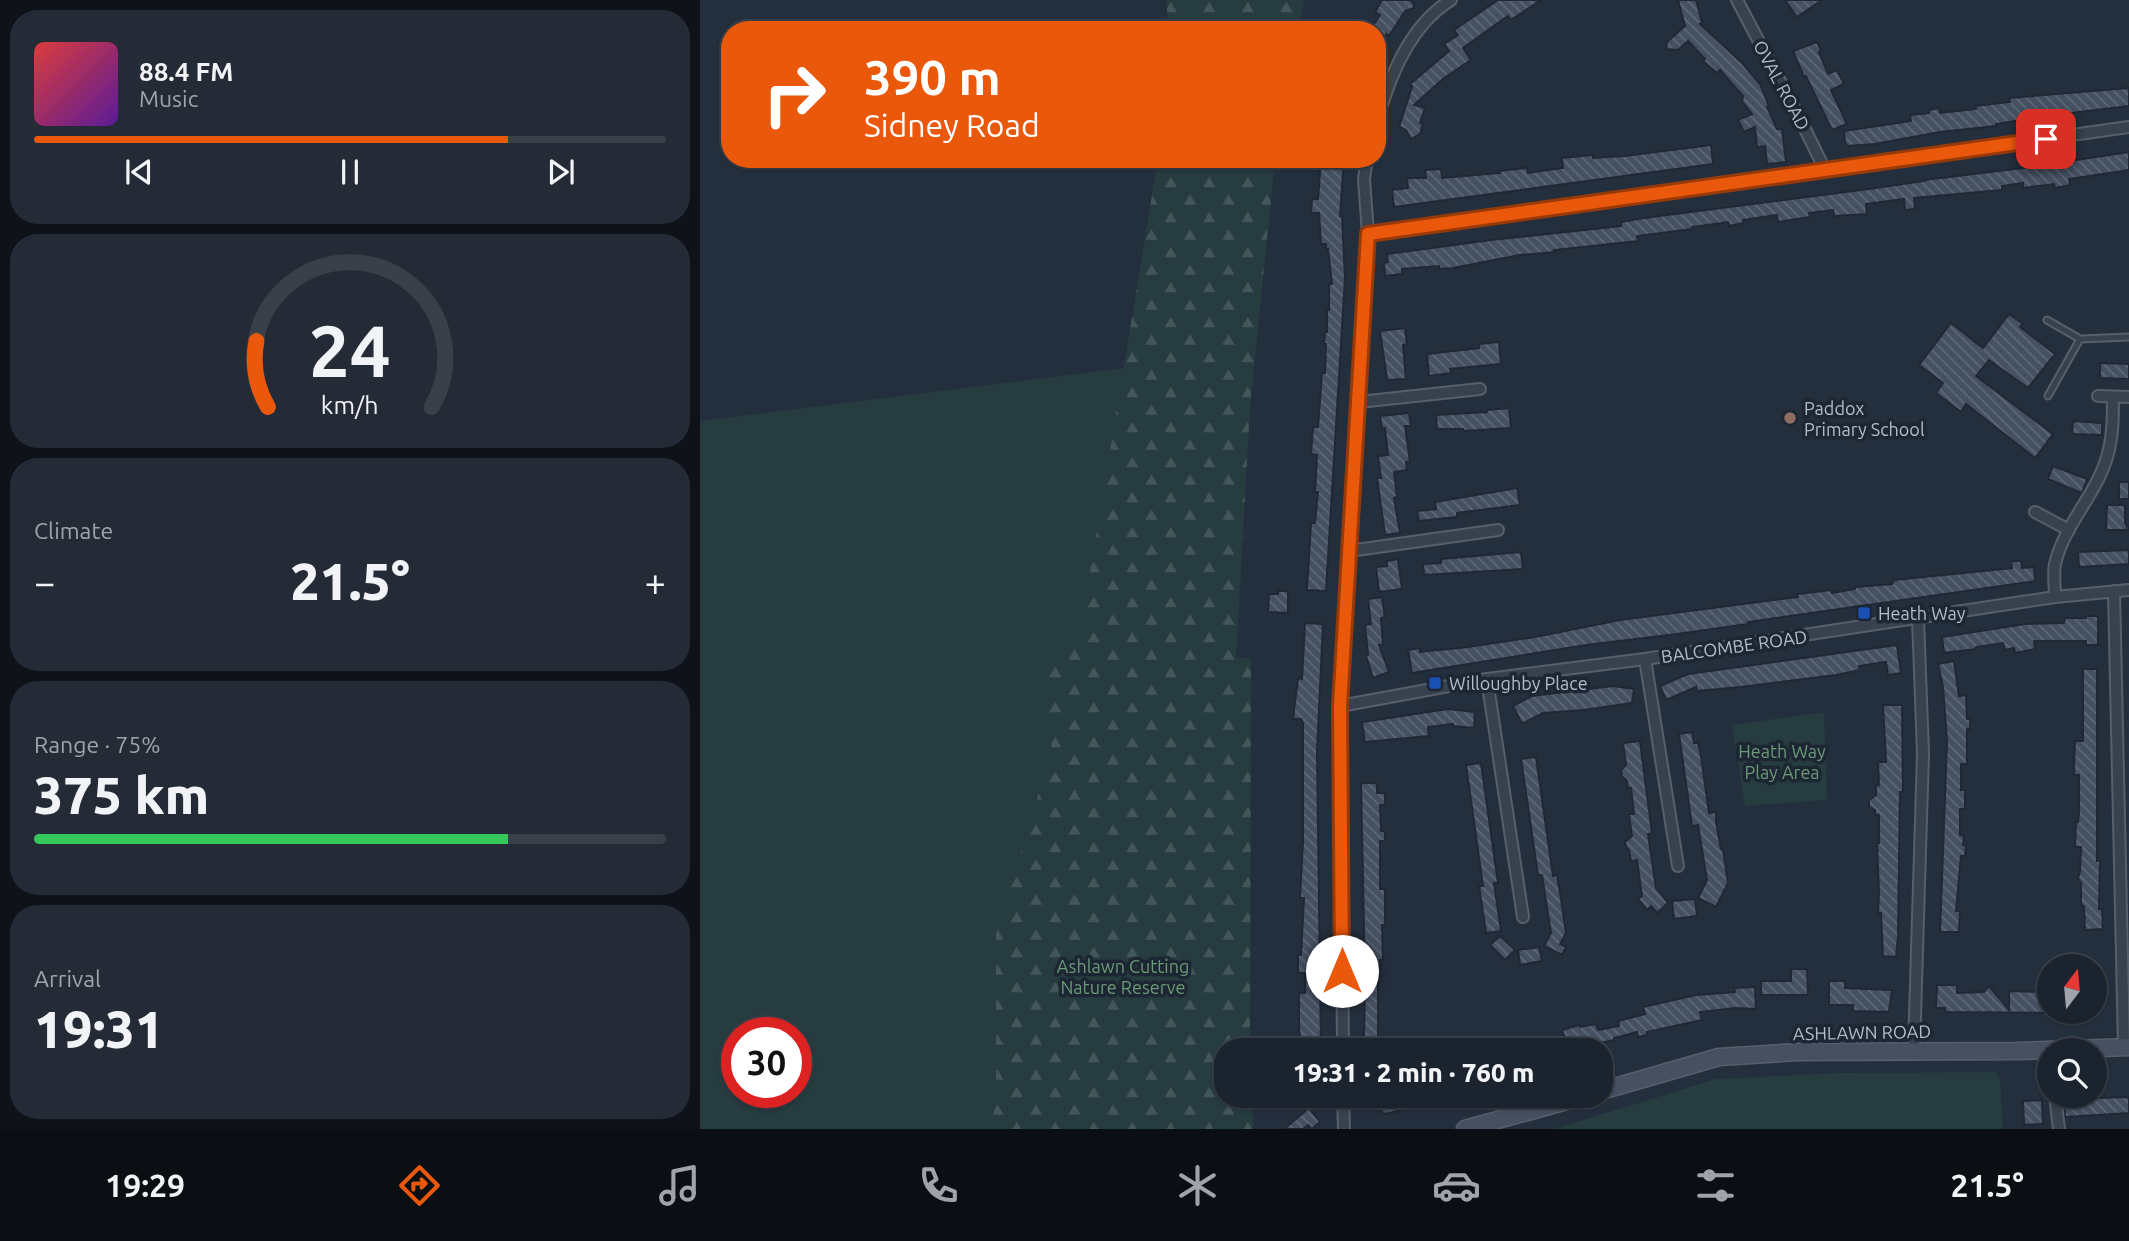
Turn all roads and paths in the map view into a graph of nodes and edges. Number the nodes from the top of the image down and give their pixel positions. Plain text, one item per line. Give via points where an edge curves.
1 (1451, 0) edge
2 (1738, 1) edge
3 (1386, 90) edge
4 (2129, 127) edge
5 (1366, 168) edge
6 (1825, 170) junction
7 (1368, 234) junction
8 (2048, 320) dead end
9 (2129, 337) edge
10 (2080, 339) junction
11 (1480, 389) dead end
12 (2049, 396) dead end
13 (2098, 396) dead end
14 (2113, 397) junction
15 (2129, 397) edge
16 (1359, 402) junction
17 (2035, 512) dead end
18 (1498, 530) dead end
19 (2069, 530) junction
20 (1349, 551) junction
21 (2129, 590) edge
22 (2114, 591) junction
23 (2055, 597) junction
24 (1918, 619) junction
25 (1645, 659) junction
26 (1487, 679) junction
27 (1340, 706) junction
28 (1678, 866) dead end
29 (1523, 917) dead end
30 (1343, 1038) edge
31 (2126, 1047) edge
32 (1914, 1050) junction
33 (1613, 1088) edge
34 (1343, 1108) edge
35 (1541, 1108) edge
36 (2056, 1108) edge
37 (1344, 1129) edge
38 (1465, 1129) edge
39 (2059, 1129) edge

1 - 3 street via 1431,14 1409,43
2 - 6 street, OVAL ROAD
4 - 6 street
5 - 7 street
6 - 7 street
7 - 16 street
8 - 10 lane
9 - 10 lane
10 - 12 lane
11 - 16 street
13 - 14 street
14 - 15 street
14 - 19 street via 2107,458
16 - 20 street
17 - 19 street
18 - 20 street
19 - 23 street via 2054,566
20 - 27 street
21 - 22 street, BALCOMBE ROAD
22 - 23 street, BALCOMBE ROAD
22 - 31 street
23 - 24 street, BALCOMBE ROAD
24 - 25 street, BALCOMBE ROAD
24 - 32 street via 1923,753
25 - 26 street, BALCOMBE ROAD
25 - 28 street
26 - 27 street, BALCOMBE ROAD
26 - 29 street
27 - 30 street
31 - 32 main road, ASHLAWN ROAD
32 - 33 main road, ASHLAWN ROAD via 1719,1057
34 - 37 street
35 - 38 main road
36 - 39 street

